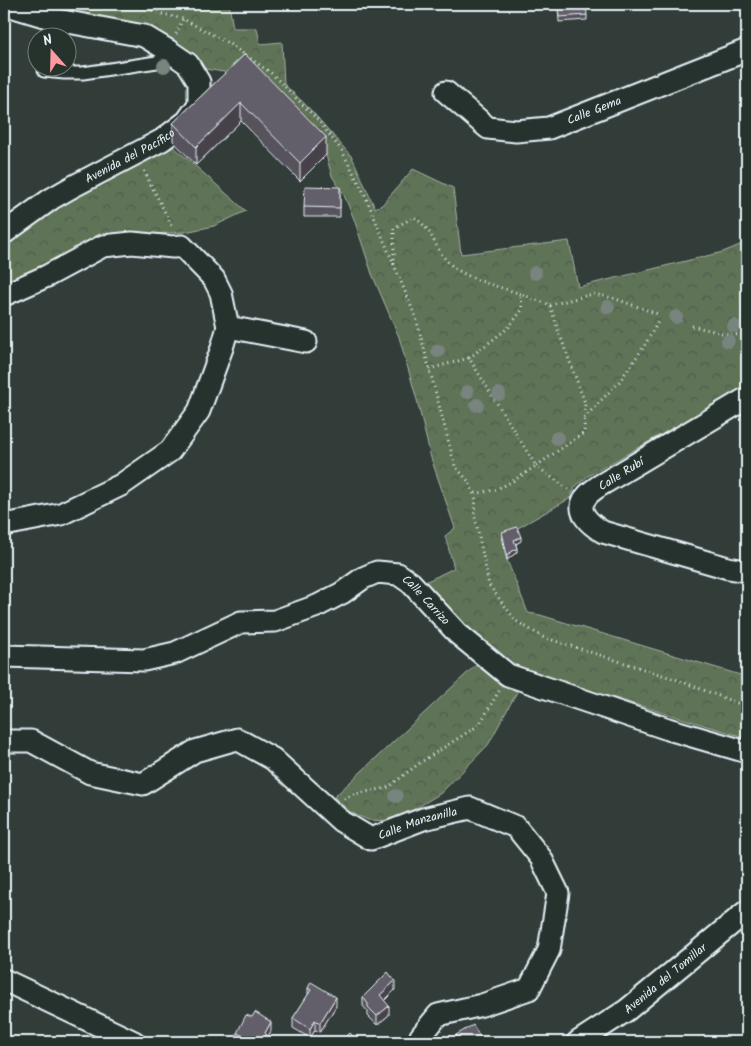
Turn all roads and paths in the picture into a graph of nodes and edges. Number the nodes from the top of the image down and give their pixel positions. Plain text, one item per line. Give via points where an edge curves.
1 (4, 4) edge
2 (103, 4) edge
3 (118, 4) edge
4 (153, 4) edge
5 (150, 11) junction
6 (747, 50) edge
7 (172, 53) junction
8 (78, 73) edge
9 (446, 92) dead end
10 (136, 155) junction
11 (4, 233) edge
12 (182, 246) junction
13 (394, 266) junction
14 (521, 294) junction
15 (4, 295) edge
16 (550, 305) junction
17 (658, 314) dead end
18 (658, 322) dead end
19 (692, 326) dead end
20 (228, 327) junction
21 (747, 334) edge
22 (306, 342) dead end
23 (469, 358) junction
24 (429, 370) junction
25 (747, 398) edge
26 (584, 418) junction
27 (536, 466) junction
28 (474, 493) junction
29 (584, 500) junction
30 (4, 525) edge
31 (747, 571) edge
32 (4, 656) edge
33 (493, 702) dead end
34 (747, 706) edge
35 (4, 741) edge
36 (747, 752) edge
37 (327, 808) junction
38 (747, 911) edge
39 (4, 980) edge
40 (134, 1042) edge
41 (419, 1042) edge
42 (578, 1042) edge

1 - 7 street, Avenida del Pacífico via 57,20 144,36
2 - 3 path
3 - 5 path
4 - 5 path
5 - 13 path via 183,19 228,43 271,73 318,120 342,151
6 - 9 street, Calle Gema via 549,128 516,131 488,128
7 - 8 lane via 157,62
7 - 10 street, Avenida del Pacífico via 188,64 199,82 199,104 187,122
10 - 11 street, Avenida del Pacífico via 51,199
10 - 12 path
12 - 15 street via 132,243 103,246
12 - 20 street via 214,279 221,293
13 - 14 path via 394,228 414,217 424,224 446,260 459,272
13 - 24 path via 416,318
14 - 16 path
14 - 23 path via 522,310 508,328
16 - 17 path via 592,294
16 - 26 path via 585,403
18 - 26 path via 619,382
19 - 21 path via 731,335
20 - 22 street
20 - 30 street via 199,411 170,451 121,485 61,514
23 - 24 path
23 - 27 path
24 - 28 path via 455,466
25 - 29 street, Calle Rubí via 600,486
26 - 27 path via 584,433
27 - 28 path via 499,489
27 - 29 path
28 - 34 path via 474,512 489,585 516,621 544,637
29 - 31 street via 584,517 603,532
32 - 36 street, Calle Carrizo via 144,660 175,653 242,622 275,621 317,606 377,572 398,574 411,583 458,634 508,675
33 - 37 path via 479,725 387,788 354,794
35 - 37 street, Calle Manzanilla via 31,741 90,773 143,784 195,751 237,739 273,759
37 - 41 street, Calle Manzanilla via 370,839 423,819 470,808 516,826 541,858 558,893 548,950 529,989 438,1015
38 - 42 street, Avenida del Tomillar via 627,1010
39 - 40 street

